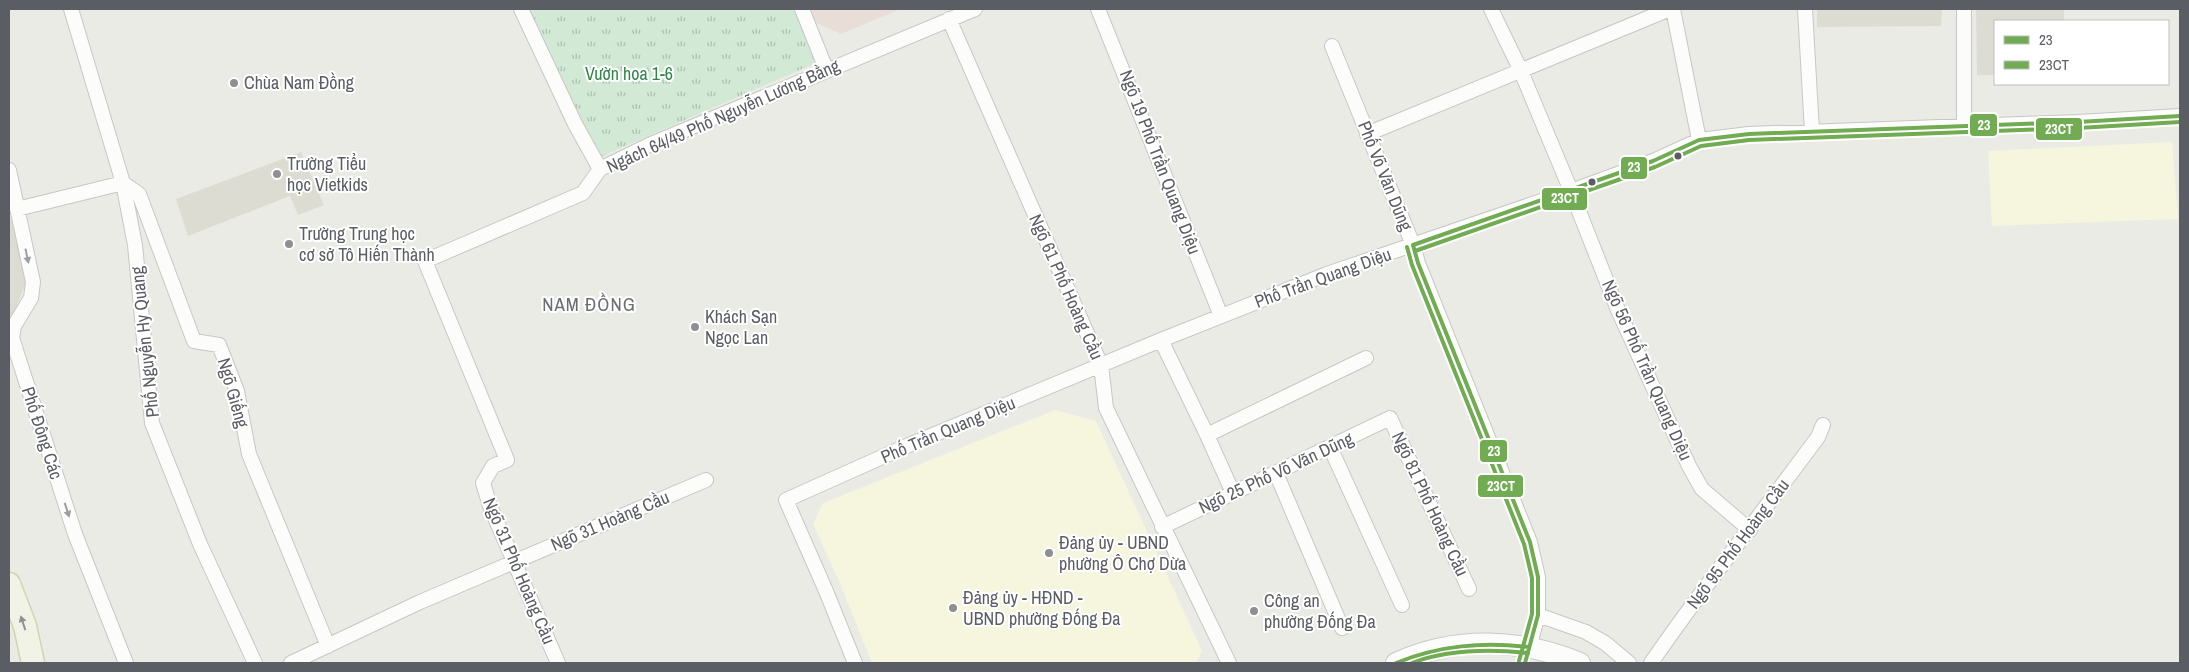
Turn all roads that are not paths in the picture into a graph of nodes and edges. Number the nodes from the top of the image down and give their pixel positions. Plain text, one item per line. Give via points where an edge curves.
1 (70, 9) edge
2 (521, 9) edge
3 (802, 9) edge
4 (975, 9) edge
5 (1098, 9) edge
6 (1491, 9) edge
7 (1671, 9) edge
8 (1805, 9) edge
9 (1964, 9) edge
10 (949, 19) junction
11 (1332, 46) dead end
12 (826, 69) junction
13 (1520, 69) junction
14 (2180, 116) edge
15 (1964, 127) junction
16 (1812, 132) junction
17 (1367, 134) junction
18 (1699, 140) junction
19 (600, 169) junction
20 (9, 170) edge
21 (122, 183) junction
22 (1572, 191) junction
23 (17, 209) junction
24 (1413, 245) junction
25 (1221, 316) junction
26 (1161, 340) junction
27 (1366, 358) dead end
28 (1101, 365) junction
29 (1390, 418) joint
30 (1823, 425) dead end
31 (1207, 435) junction
32 (1330, 447) junction
33 (507, 460) joint
34 (1276, 473) junction
35 (706, 480) dead end
36 (1233, 493) junction
37 (1162, 527) junction
38 (1750, 530) junction
39 (514, 562) junction
40 (9, 584) edge
41 (1469, 589) dead end
42 (1402, 605) dead end
43 (1538, 615) junction
44 (1342, 628) dead end
45 (328, 646) junction
46 (1527, 655) edge
47 (33, 663) edge
48 (126, 663) edge
49 (255, 663) edge
50 (291, 663) edge
51 (558, 663) edge
52 (855, 663) edge
53 (1229, 663) edge
54 (1396, 663) edge
55 (1580, 663) edge
56 (1629, 663) edge
57 (1651, 663) edge

1 - 21 street, Phố Nguyễn Hy Quang
2 - 19 street
3 - 12 street
4 - 10 street, Ngách 64/49 Phố Nguyễn Lương Bằng
5 - 25 street, Ngõ 19 Phố Trần Quang Diệu
6 - 13 street, Ngõ 56 Phố Trần Quang Diệu
7 - 13 street
7 - 18 street
8 - 16 street
9 - 15 street
10 - 12 street, Ngách 64/49 Phố Nguyễn Lương Bằng
10 - 28 street, Ngõ 61 Phố Hoàng Cầu
11 - 17 street, Phố Võ Văn Dũng
12 - 19 street, Ngách 64/49 Phố Nguyễn Lương Bằng
13 - 17 street
13 - 22 street, Ngõ 56 Phố Trần Quang Diệu
14 - 15 street, Phố Trần Quang Diệu
15 - 16 street, Phố Trần Quang Diệu
16 - 18 street, Phố Trần Quang Diệu
17 - 24 street, Phố Võ Văn Dũng
18 - 22 street, Phố Trần Quang Diệu
19 - 33 street, Ngách 64/49 Phố Nguyễn Lương Bằng via 583,193 425,261
20 - 23 street, Phố Đông Các
21 - 23 street
21 - 45 street, Ngõ Giếng via 139,194 194,341 219,344 237,391 249,454
21 - 49 street, Phố Nguyễn Hy Quang via 135,246 152,423 200,544
22 - 24 street, Phố Trần Quang Diệu
22 - 38 street, Ngõ 56 Phố Trần Quang Diệu via 1618,310 1693,474 1702,489
23 -> 48 street, Phố Đông Các via 32,282 31,298 14,326 12,338 74,534
24 - 25 street, Phố Trần Quang Diệu via 1327,274
24 - 43 street, Phố Võ Văn Dũng via 1530,542 1538,577
25 - 26 street, Phố Trần Quang Diệu
26 - 28 street, Phố Trần Quang Diệu
26 - 31 street
27 - 31 street
28 - 37 street, Ngõ 61 Phố Hoàng Cầu via 1106,408
28 - 52 street, Phố Trần Quang Diệu via 786,500
29 - 32 street, Ngõ 25 Phố Võ Văn Dũng
29 - 41 street, Ngõ 81 Phố Hoàng Cầu
30 - 38 street, Ngõ 95 Phố Hoàng Cầu via 1818,437
31 - 36 street
32 - 34 street, Ngõ 25 Phố Võ Văn Dũng
32 - 42 street
33 - 39 street, Ngõ 31 Phố Hoàng Cầu via 493,466 483,483
34 - 36 street, Ngõ 25 Phố Võ Văn Dũng
34 - 44 street
35 - 39 street, Ngõ 31 Hoàng Cầu
36 - 37 street, Ngõ 25 Phố Võ Văn Dũng
37 - 53 street, Ngõ 61 Phố Hoàng Cầu
38 - 57 street, Ngõ 95 Phố Hoàng Cầu via 1697,596
39 - 45 street
39 - 51 street, Ngõ 31 Phố Hoàng Cầu
47 -> 40 main road via 25,626
43 - 46 street, Phố Võ Văn Dũng
43 - 56 street via 1586,632
45 - 50 street
46 - 54 main road via 1487,643 1462,644 1435,648
46 - 55 main road via 1555,653

